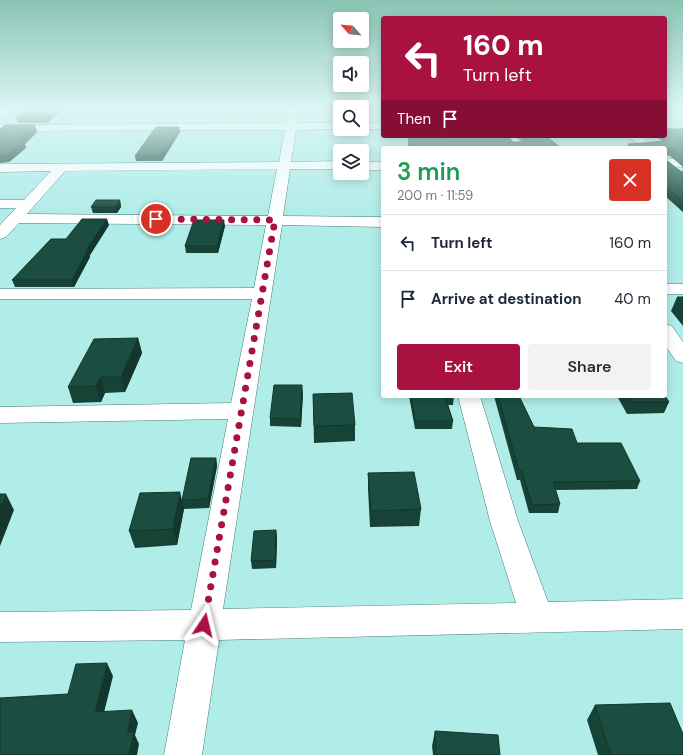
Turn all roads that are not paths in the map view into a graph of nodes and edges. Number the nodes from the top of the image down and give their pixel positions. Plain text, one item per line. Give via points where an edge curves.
1 (288, 144) edge
2 (667, 161) edge
3 (683, 163) edge
4 (284, 165) junction
5 (333, 166) edge
6 (369, 166) edge
7 (381, 166) edge
8 (62, 167) junction
9 (0, 168) edge
10 (683, 175) edge
11 (0, 204) edge
12 (28, 204) junction
13 (15, 218) junction
14 (275, 220) junction
15 (381, 222) edge
16 (0, 234) edge
17 (667, 289) edge
18 (683, 289) edge
19 (263, 293) junction
20 (0, 294) edge
21 (667, 333) edge
22 (683, 356) edge
23 (469, 398) edge
24 (242, 411) junction
25 (0, 415) edge
26 (683, 614) edge
27 (536, 617) junction
28 (204, 625) junction
29 (0, 627) edge
30 (183, 755) edge

1 - 4 street
2 - 3 street
2 - 10 street
4 - 5 street
4 - 8 street
4 - 14 street
6 - 7 street
8 - 9 street
8 - 12 street
11 - 12 street
12 - 13 street
13 - 14 street
13 - 16 street
14 - 15 street
14 - 19 street
17 - 18 street
19 - 20 street
19 - 24 street
21 - 22 street
23 - 27 street via 504,521
24 - 25 street
24 - 28 street
26 - 27 street
27 - 28 street
28 - 29 street
28 - 30 street

